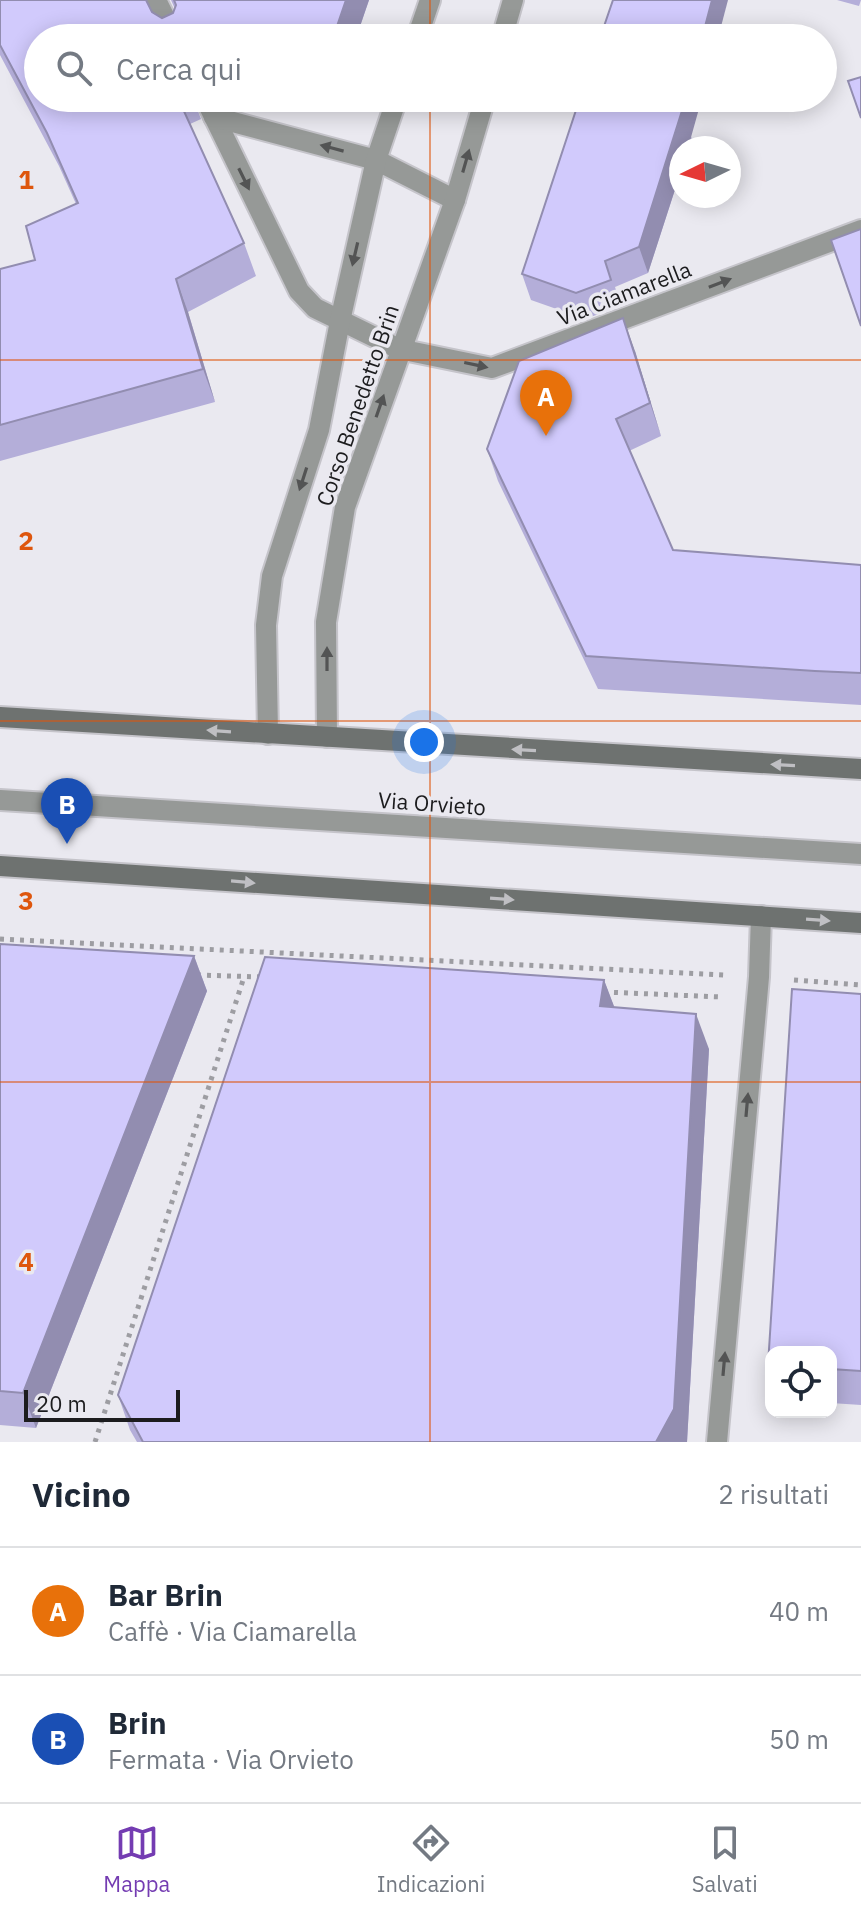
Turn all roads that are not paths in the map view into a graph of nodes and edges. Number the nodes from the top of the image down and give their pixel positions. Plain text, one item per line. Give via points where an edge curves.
1 (156, 0) edge
2 (430, 0) edge
3 (513, 0) edge
4 (168, 24) edge
5 (422, 24) edge
6 (506, 24) edge
7 (211, 112) edge
8 (225, 112) edge
9 (392, 112) edge
10 (481, 112) edge
11 (376, 160) junction
12 (455, 200) junction
13 (861, 230) edge
14 (340, 321) junction
15 (399, 349) junction
16 (0, 717) edge
17 (268, 734) junction
18 (327, 737) junction
19 (861, 769) edge
20 (0, 800) edge
21 (861, 854) edge
22 (0, 866) edge
23 (761, 916) junction
24 (861, 923) edge
25 (717, 1442) edge

1 - 4 street
2 - 5 street
3 - 6 street
7 -> 14 street, Via Ciamarella via 299,291 315,308
11 -> 8 street
9 - 11 street, Corso Benedetto Brin
12 -> 10 street, Corso Benedetto Brin
11 - 12 street
11 -> 14 street, Corso Benedetto Brin
12 - 15 street, Corso Benedetto Brin
15 -> 13 street, Via Ciamarella via 492,368
14 - 15 street, Via Ciamarella
14 -> 17 street, Corso Benedetto Brin via 319,430 272,576 266,625
18 -> 15 street, Corso Benedetto Brin via 326,622 345,507
17 -> 16 street
17 - 18 street
19 -> 18 street
20 - 21 street, Via Orvieto
22 -> 23 street
23 -> 24 street
25 -> 23 street

